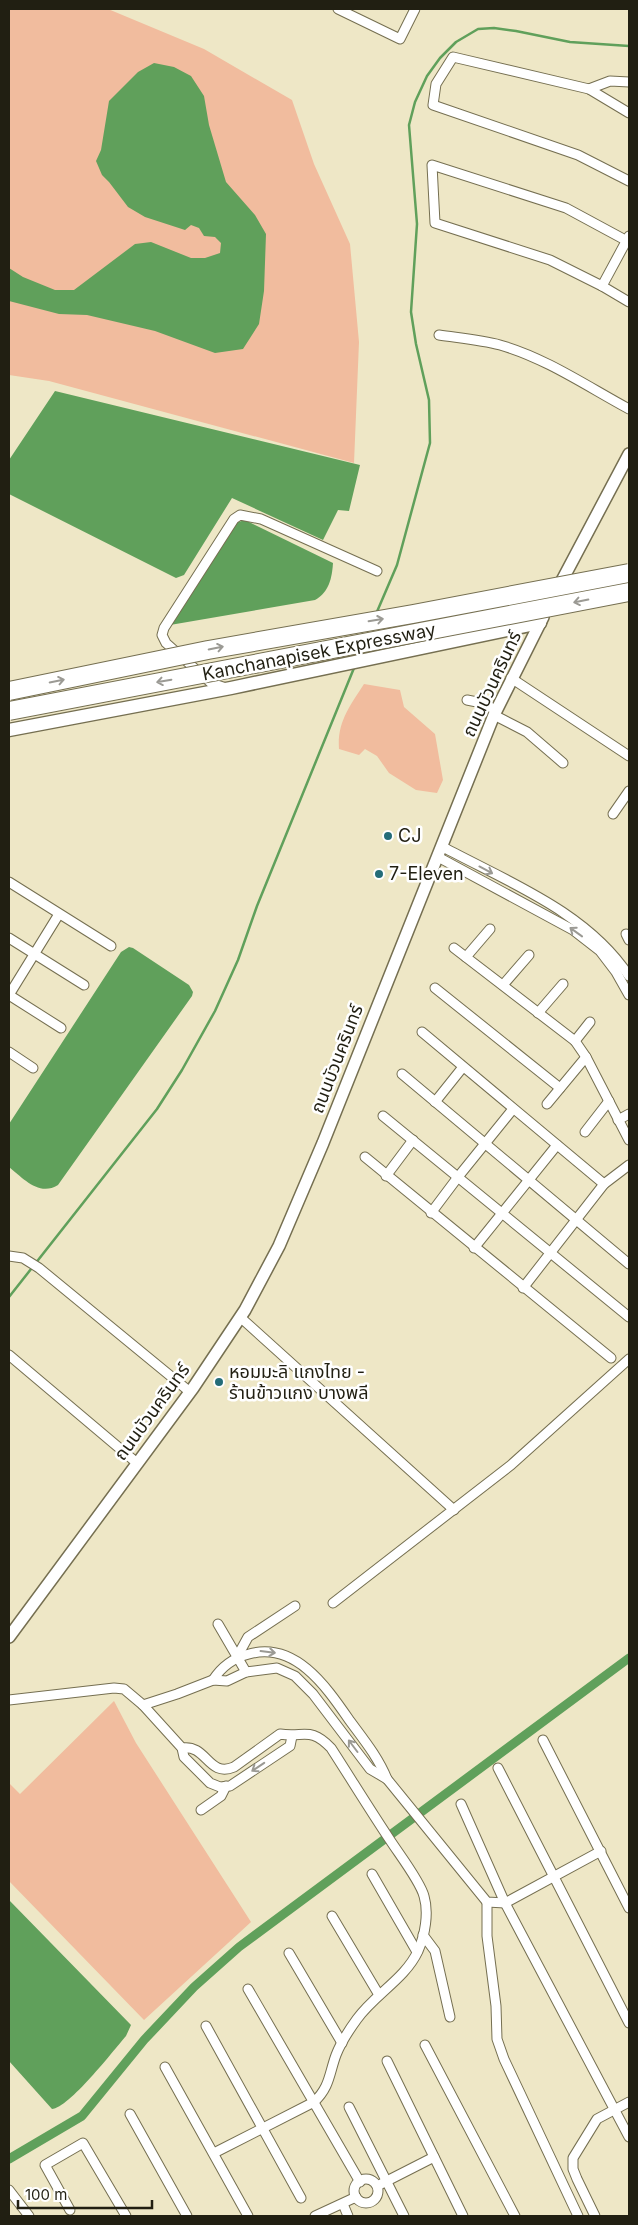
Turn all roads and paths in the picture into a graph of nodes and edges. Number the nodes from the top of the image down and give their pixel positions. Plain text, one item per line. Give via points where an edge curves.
1 (338, 9) edge
2 (415, 9) edge
3 (629, 82) edge
4 (589, 89) junction
5 (629, 112) edge
6 (629, 181) edge
7 (628, 240) edge
8 (602, 286) junction
9 (629, 302) edge
10 (439, 335) dead end
11 (629, 409) edge
12 (629, 454) edge
13 (377, 571) dead end
14 (629, 573) edge
15 (629, 592) edge
16 (540, 623) junction
17 (511, 678) junction
18 (231, 688) junction
19 (9, 691) edge
20 (467, 700) dead end
21 (9, 711) edge
22 (495, 713) junction
23 (9, 730) edge
24 (629, 756) edge
25 (563, 763) dead end
26 (629, 791) edge
27 (614, 814) dead end
28 (440, 852) junction
29 (9, 882) edge
30 (59, 914) junction
31 (490, 929) dead end
32 (9, 938) edge
33 (111, 946) dead end
34 (454, 948) dead end
35 (34, 955) junction
36 (529, 955) dead end
37 (466, 957) junction
38 (629, 976) edge
39 (564, 984) dead end
40 (84, 985) dead end
41 (503, 985) junction
42 (435, 988) dead end
43 (9, 995) edge
44 (629, 995) edge
45 (538, 1013) junction
46 (590, 1022) dead end
47 (60, 1028) dead end
48 (422, 1032) dead end
49 (574, 1041) junction
50 (9, 1052) edge
51 (586, 1057) junction
52 (463, 1067) junction
53 (33, 1068) dead end
54 (402, 1074) dead end
55 (560, 1088) junction
56 (609, 1101) junction
57 (434, 1102) junction
58 (547, 1104) dead end
59 (513, 1108) junction
60 (629, 1114) edge
61 (384, 1116) dead end
62 (618, 1120) junction
63 (585, 1132) dead end
64 (413, 1140) junction
65 (629, 1140) edge
66 (484, 1142) junction
67 (557, 1145) junction
68 (366, 1157) dead end
69 (629, 1165) edge
70 (386, 1176) junction
71 (458, 1176) junction
72 (529, 1179) junction
73 (604, 1184) junction
74 (431, 1213) junction
75 (502, 1213) junction
76 (577, 1219) junction
77 (474, 1248) junction
78 (550, 1253) junction
79 (12, 1256) edge
80 (629, 1264) edge
81 (523, 1288) junction
82 (240, 1317) junction
83 (629, 1317) edge
84 (9, 1355) edge
85 (610, 1358) dead end
86 (629, 1358) edge
87 (190, 1392) junction
88 (137, 1463) junction
89 (454, 1510) junction
90 (332, 1603) dead end
91 (295, 1606) dead end
92 (218, 1624) dead end
93 (9, 1637) edge
94 (237, 1657) junction
95 (246, 1672) junction
96 (213, 1680) junction
97 (324, 1685) junction
98 (313, 1694) junction
99 (9, 1700) edge
100 (144, 1705) junction
101 (292, 1736) junction
102 (543, 1740) dead end
103 (182, 1748) junction
104 (211, 1763) junction
105 (498, 1768) dead end
106 (201, 1774) junction
107 (387, 1779) junction
108 (226, 1786) junction
109 (461, 1804) dead end
110 (201, 1810) dead end
111 (601, 1852) junction
112 (372, 1874) dead end
113 (555, 1875) junction
114 (487, 1902) junction
115 (505, 1903) junction
116 (629, 1908) edge
117 (332, 1916) dead end
118 (423, 1936) junction
119 (289, 1952) dead end
120 (417, 1952) junction
121 (248, 1989) dead end
122 (379, 1995) junction
123 (450, 2017) dead end
124 (629, 2023) edge
125 (206, 2026) dead end
126 (342, 2043) junction
127 (425, 2045) dead end
128 (387, 2061) dead end
129 (166, 2068) dead end
130 (314, 2102) junction
131 (629, 2102) edge
132 (349, 2107) dead end
133 (616, 2109) junction
134 (130, 2114) dead end
135 (263, 2127) junction
136 (629, 2137) edge
137 (214, 2153) junction
138 (434, 2157) junction
139 (360, 2182) junction
140 (386, 2182) junction
141 (377, 2186) junction
142 (9, 2190) edge
143 (356, 2197) junction
144 (300, 2198) dead end
145 (342, 2204) junction
146 (70, 2210) dead end
147 (28, 2216) edge
148 (126, 2216) edge
149 (187, 2216) edge
150 (248, 2216) edge
151 (315, 2216) edge
152 (348, 2216) edge
153 (404, 2216) edge
154 (463, 2216) edge
155 (514, 2216) edge
156 (578, 2216) edge
157 (594, 2216) edge

1 - 2 street via 400,39
3 - 4 street via 610,81
4 - 5 street
4 - 6 street via 453,57 436,84 433,105 578,155
7 - 8 street
7 - 8 street via 566,208 432,165 435,223 550,260
8 - 9 street
10 - 11 street via 510,348
12 - 16 street, ถนนบัวนครินทร์
13 - 18 street via 261,519 240,515 234,519 162,635 166,643 212,683
19 -> 14 highway, Kanchanapisek Expressway, bridge via 208,650
15 -> 21 highway, Kanchanapisek Expressway, bridge
16 - 17 street, ถนนบัวนครินทร์
16 - 18 main road
17 - 22 street, ถนนบัวนครินทร์
17 - 24 street
18 - 23 main road
20 - 22 street via 482,703
22 - 25 street via 527,732
22 - 28 street, ถนนบัวนครินทร์
26 - 27 street
28 -> 38 street via 559,909 610,950
44 -> 28 street via 600,951 573,930
28 - 82 street, ถนนบัวนครินทร์ via 303,1192
29 - 30 street
30 - 33 street
30 - 35 street
31 - 37 street
32 - 35 street
34 - 37 street
35 - 40 street
35 - 43 street
36 - 41 street
37 - 41 street
39 - 45 street
41 - 45 street
42 - 55 street
43 - 47 street
45 - 49 street
46 - 49 street
48 - 52 street
49 - 51 street
50 - 53 street
51 - 55 street
51 - 56 street
52 - 57 street
52 - 59 street
54 - 57 street
55 - 58 street
56 - 62 street
56 - 63 street
57 - 66 street
59 - 66 street
59 - 67 street
60 - 62 street
61 - 64 street
62 - 65 street
64 - 70 street
64 - 71 street
66 - 71 street
66 - 72 street
67 - 72 street
67 - 73 street
68 - 70 street
69 - 73 street
70 - 74 street
71 - 74 street
71 - 75 street
72 - 75 street
72 - 76 street
73 - 76 street
74 - 77 street
75 - 77 street
75 - 78 street
76 - 78 street
76 - 80 street
77 - 81 street
78 - 81 street
78 - 83 street
79 - 87 street via 23,1258 39,1268
81 - 85 street
82 - 87 street, ถนนบัวนครินทร์
82 - 89 street
84 - 88 street
86 - 89 street via 511,1464
87 - 88 street, ถนนบัวนครินทร์
88 - 93 street, ถนนบัวนครินทร์
89 - 90 street
91 - 94 street via 248,1637
92 - 94 street
94 - 95 street
94 - 96 street via 220,1669
94 -> 97 street via 258,1651 280,1654 302,1664
95 - 96 street via 227,1681
95 - 98 street via 277,1668 295,1676
96 - 100 street
97 - 98 street
97 - 107 street via 379,1761
107 -> 98 street via 370,1768
99 - 100 street via 114,1688 124,1690
100 - 103 street
101 - 104 street via 280,1734 226,1771 218,1770
101 -> 108 street via 290,1746
101 - 118 street via 312,1735 331,1748 423,1894 426,1919
102 - 111 street
103 - 104 street via 195,1749
103 - 106 street via 184,1757
104 - 106 street
105 - 113 street
106 - 108 street via 210,1783
107 - 114 street
108 - 110 street via 221,1796
109 - 115 street
111 - 113 street
111 - 116 street
112 - 120 street
113 - 115 street
113 - 124 street
114 - 115 street
114 - 156 street via 497,2039
115 - 133 street
117 - 122 street
118 - 120 street
118 - 123 street via 435,1951
119 - 126 street
120 - 122 street via 404,1972
121 - 130 street
122 - 126 street via 365,2008
125 - 135 street
126 - 130 street via 327,2086
127 - 155 street
128 - 138 street
129 - 137 street
130 - 135 street
130 - 139 street
131 - 133 street
132 - 140 street
133 - 136 street
133 - 157 street via 597,2119 573,2158 577,2179
134 - 149 street
135 - 137 street
135 - 144 street
137 - 150 street
138 - 140 street
138 - 154 street
139 - 141 street via 372,2181
139 - 143 street via 356,2187
140 - 141 street
140 - 153 street
141 - 143 street via 376,2199 370,2203
142 - 147 street
143 - 145 street
145 - 151 street
145 - 152 street
146 - 148 street via 45,2165 83,2143

